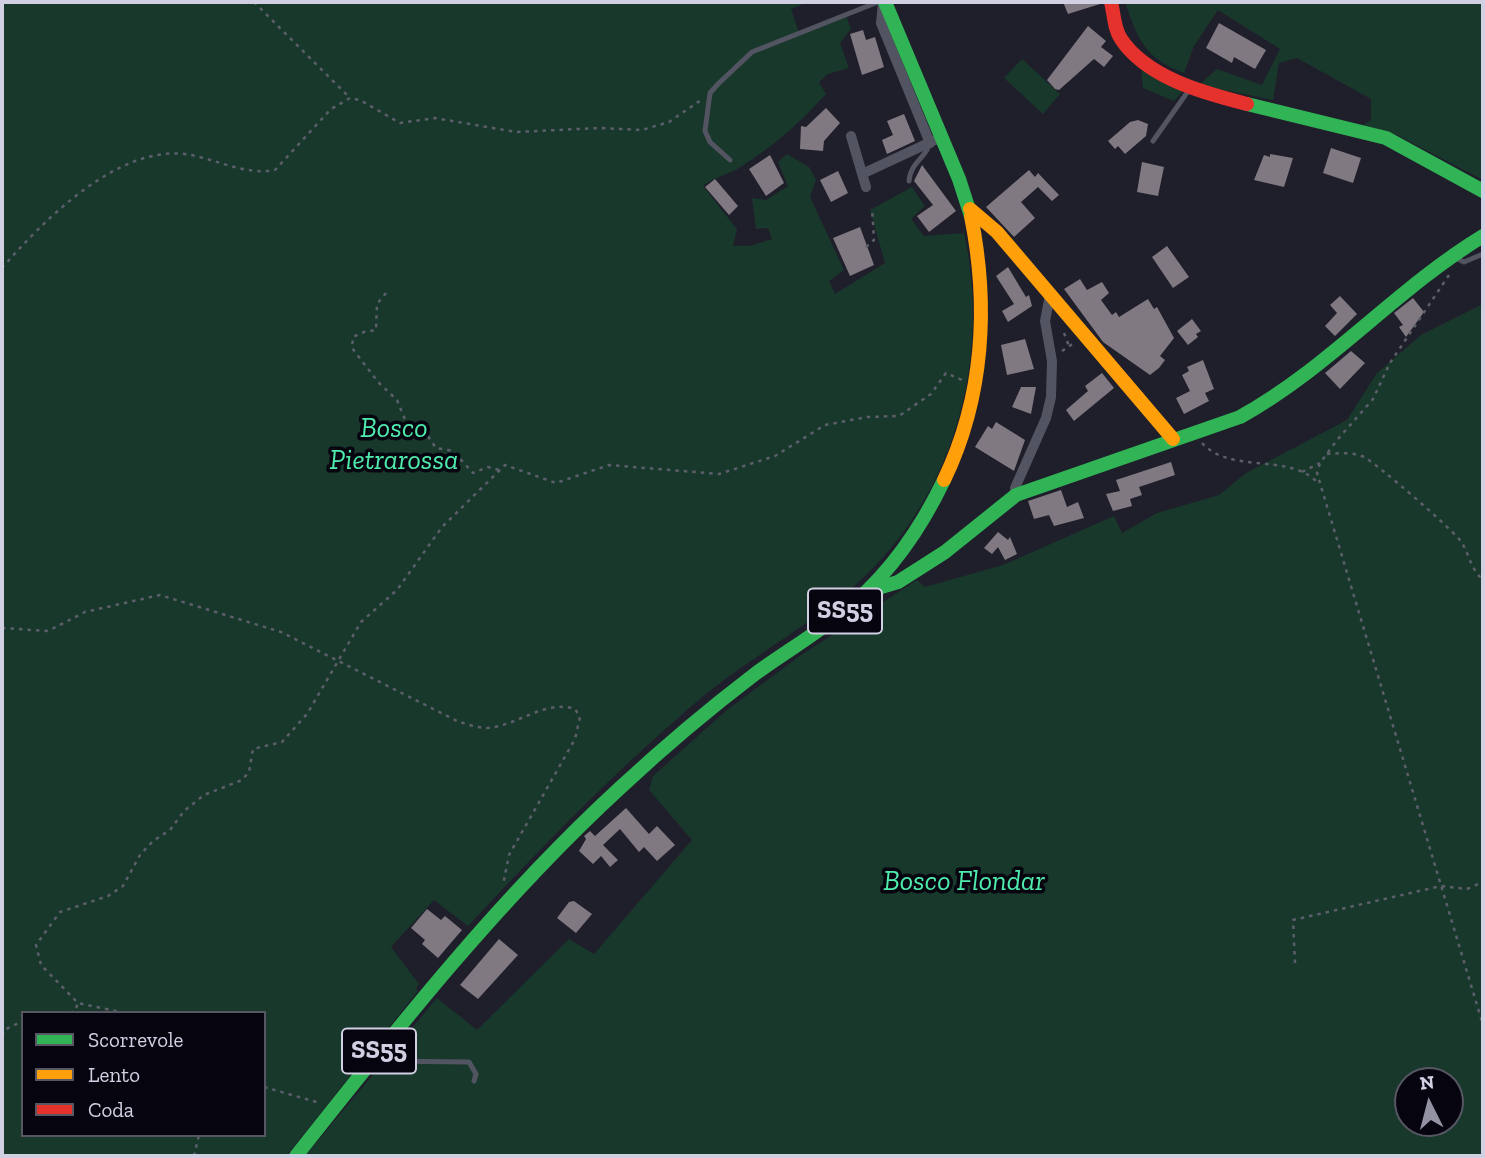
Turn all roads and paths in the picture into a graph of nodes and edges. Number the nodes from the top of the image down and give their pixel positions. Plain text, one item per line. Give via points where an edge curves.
1 (254, 2) edge
2 (882, 2) edge
3 (1111, 2) edge
4 (1191, 87) junction
5 (710, 93) junction
6 (350, 99) junction
7 (851, 136) dead end
8 (936, 140) junction
9 (1153, 141) dead end
10 (730, 160) dead end
11 (862, 174) junction
12 (909, 181) dead end
13 (866, 187) dead end
14 (1483, 191) edge
15 (872, 208) dead end
16 (970, 209) junction
17 (1483, 236) edge
18 (866, 247) dead end
19 (1483, 254) edge
20 (1450, 256) junction
21 (2, 268) edge
22 (386, 293) dead end
23 (1049, 295) junction
24 (1086, 339) junction
25 (1052, 361) junction
26 (975, 385) junction
27 (1193, 432) junction
28 (1173, 439) junction
29 (1327, 454) junction
30 (1320, 463) junction
31 (499, 470) junction
32 (1302, 472) junction
33 (1319, 483) junction
34 (1016, 495) junction
35 (1483, 580) edge
36 (868, 591) junction
37 (2, 628) edge
38 (338, 660) junction
39 (1483, 882) edge
40 (1441, 886) junction
41 (508, 900) junction
42 (1295, 963) dead end
43 (78, 1003) junction
44 (75, 1011) edge
45 (116, 1011) edge
46 (21, 1022) edge
47 (1483, 1025) edge
48 (2, 1036) edge
49 (370, 1061) junction
50 (474, 1081) dead end
51 (266, 1088) edge
52 (333, 1108) junction
53 (199, 1137) edge
54 (194, 1156) edge
55 (296, 1156) edge

1 - 6 path
2 - 5 lane via 752,52
2 - 8 main road, SS55
3 - 4 main road via 1120,38 1132,54
4 - 9 lane
4 - 14 main road via 1378,135
5 - 6 path via 669,122 642,130 516,132 435,118 400,123
5 - 10 lane via 705,131
6 - 21 path via 331,109 275,170 247,169 183,154 163,155 121,169 68,202
7 - 11 street
8 - 11 street
8 - 12 lane via 910,170
8 - 16 main road, SS55
11 - 13 street
15 - 18 path via 874,240
16 - 23 main road via 997,232
16 - 26 main road, SS55 via 981,303
17 - 20 main road
19 - 20 lane via 1464,262
20 - 27 main road via 1268,402 1240,417
20 - 29 path via 1450,273 1390,363 1373,399
22 - 31 path via 377,304 376,330 353,337 357,358 397,400 406,422 423,429 436,448 453,451 473,473 488,467
23 - 24 main road
23 - 25 street via 1045,321
24 - 25 path via 1065,348
24 - 28 main road
25 - 34 street via 1046,418
26 - 31 path via 946,373 931,394 899,415 825,425 775,456 719,474 609,465 556,483 505,465
26 - 36 main road, SS55 via 955,456 932,504 904,548
27 - 28 main road
27 - 32 path via 1220,454
28 - 34 main road
29 - 30 path
29 - 35 path via 1366,458 1450,528
30 - 32 path
30 - 33 path
31 - 38 path via 442,527 397,590 361,622
32 - 33 path
33 - 40 path
34 - 36 main road via 936,558 898,582
36 - 41 main road, SS55 via 684,732 610,797
37 - 38 path via 48,631 85,612 160,595 281,632
38 - 41 path via 473,726 493,728 561,706 575,709 580,717 575,739 509,855 503,885
38 - 43 path via 307,714 282,742 253,749 249,772 242,780 204,795 184,811 170,830 140,855 123,886 60,912 36,945 41,965
39 - 40 path via 1467,889
40 - 42 path via 1293,920
40 - 47 path
41 - 49 main road, SS55
43 - 44 path
43 - 45 path
46 - 48 path
49 - 50 lane via 469,1062 476,1074
49 - 52 main road, SS55
51 - 52 path
52 - 55 main road, SS55
53 - 54 path

